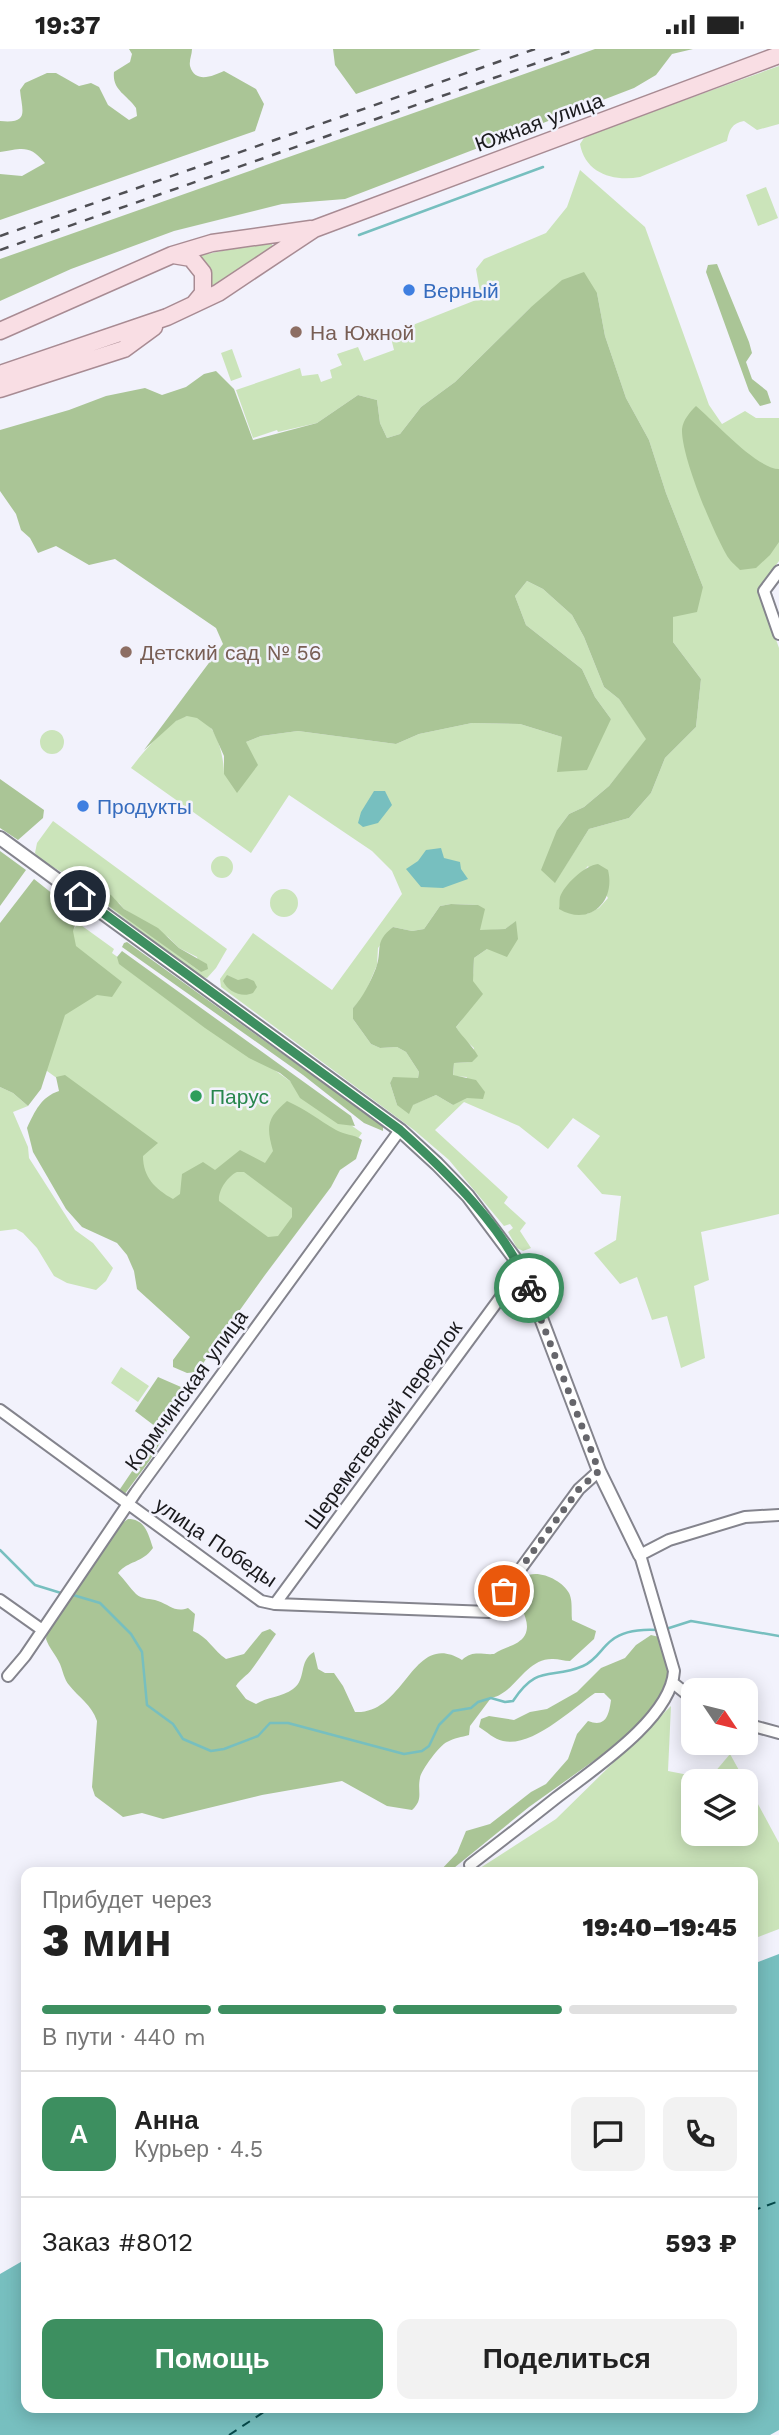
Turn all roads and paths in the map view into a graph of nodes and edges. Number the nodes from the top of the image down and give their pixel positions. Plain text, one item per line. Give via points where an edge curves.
1 (779, 55) edge
2 (314, 229) junction
3 (172, 255) junction
4 (189, 307) junction
5 (167, 317) junction
6 (0, 331) edge
7 (0, 374) edge
8 (0, 389) edge
9 (779, 571) edge
10 (779, 634) edge
11 (0, 838) edge
12 (400, 1130) junction
13 (522, 1268) junction
14 (0, 1410) edge
15 (599, 1471) junction
16 (128, 1505) junction
17 (779, 1515) edge
18 (640, 1555) junction
19 (0, 1600) edge
20 (275, 1604) junction
21 (41, 1629) junction
22 (8, 1676) dead end
23 (673, 1683) junction
24 (681, 1689) edge
25 (758, 1727) edge
26 (779, 1733) edge
27 (470, 1865) dead end

1 - 2 main road, Южная улица
2 - 3 main road via 212,243
2 - 4 main road
3 - 4 main road via 191,258 203,273 202,293
3 - 6 main road
4 - 5 main road
5 - 7 main road
5 - 8 main road via 124,349
9 - 10 street via 764,591
11 - 12 street
12 - 13 street via 467,1196
12 - 16 street, Кормчинская улица
13 - 15 street
13 - 20 street, Шереметевский переулок
14 - 16 street, улица Победы
15 - 18 street
15 - 20 street via 579,1489 489,1612
16 - 20 street, улица Победы via 261,1601
16 - 21 street, Кормчинская улица
17 - 18 street via 746,1517 669,1540
18 - 23 street via 674,1671
19 - 21 street
21 - 22 street, Кормчинская улица
23 - 24 street
23 - 27 street via 662,1704 627,1743
25 - 26 street

